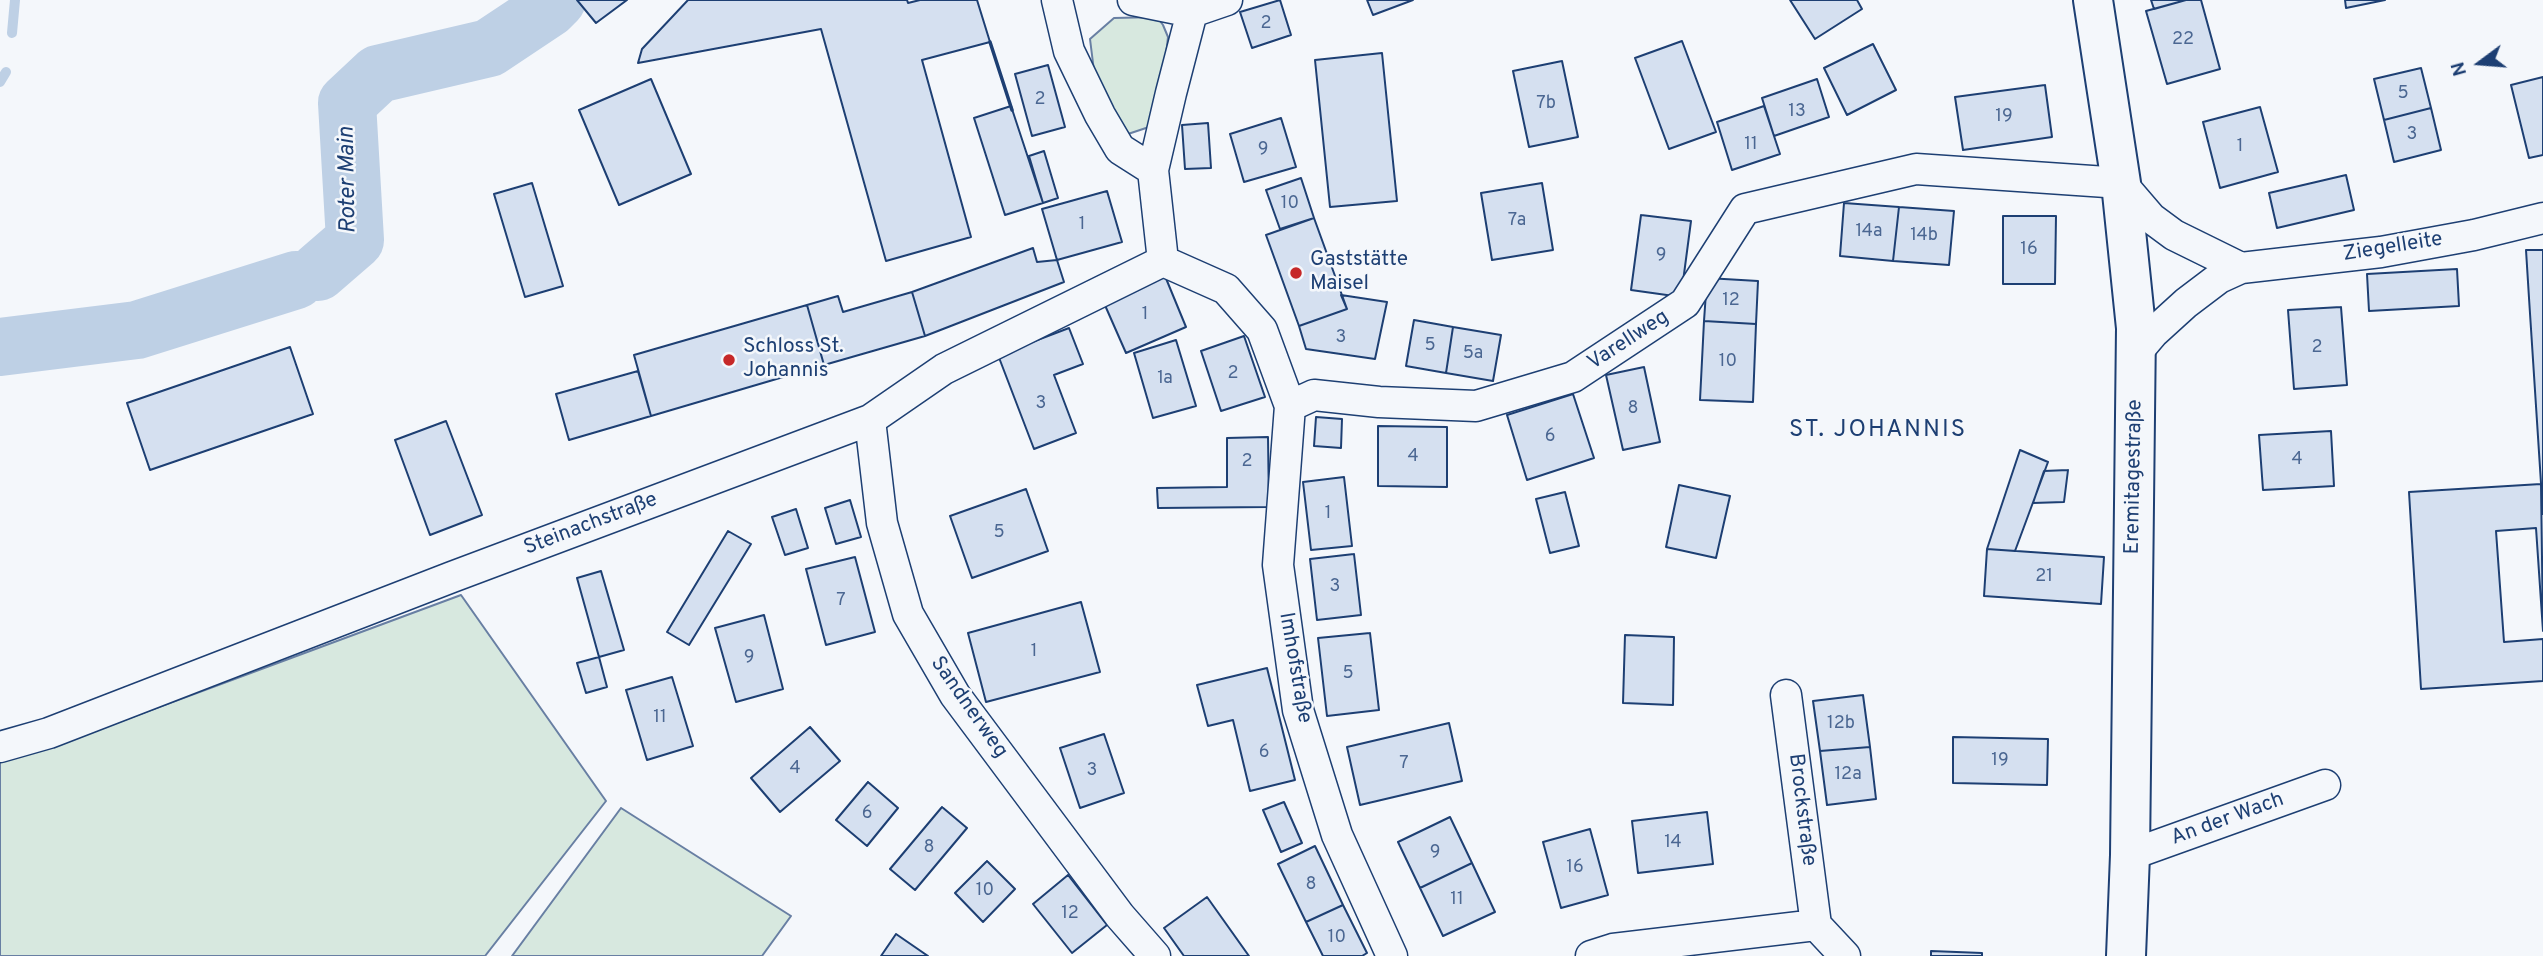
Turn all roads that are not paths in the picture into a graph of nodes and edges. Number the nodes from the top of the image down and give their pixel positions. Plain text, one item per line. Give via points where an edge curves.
1 (1058, 0) edge
2 (1133, 0) edge
3 (1227, 0) edge
4 (2093, 0) edge
5 (1192, 12) junction
6 (1153, 170) junction
7 (2121, 183) junction
8 (2543, 218) edge
9 (1163, 261) junction
10 (2241, 268) junction
11 (2136, 353) junction
12 (1290, 406) junction
13 (870, 420) junction
14 (1786, 695) dead end
15 (0, 747) edge
16 (2325, 785) dead end
17 (2130, 855) junction
18 (1816, 925) junction
19 (1155, 956) edge
20 (1392, 956) edge
21 (1591, 956) edge
22 (1845, 956) edge
23 (2126, 956) edge

1 - 6 street via 1069,51 1100,115 1120,149
2 - 5 street
3 - 5 street
4 - 7 street, Eremitagestraße
5 - 6 street
6 - 9 street
7 - 10 street via 2151,218 2174,235
7 - 11 street, Eremitagestraße
7 - 12 street, Varellweg via 1916,169 1745,209 1685,303 1573,377 1476,406 1314,394
8 - 10 street, Ziegelleite via 2381,252
9 - 12 street via 1226,289 1262,330
9 - 13 street, Steinachstraße via 944,369
10 - 11 street, Ziegelleite via 2186,303
11 - 17 street, Eremitagestraße
12 - 20 street, Imhofstraße via 1278,565 1297,710 1337,835
13 - 15 street, Steinachstraße via 49,733
13 - 19 street, Sandnerweg via 882,523 908,614 955,695
14 - 18 street, Brockstraße
16 - 17 street, An der Wach
17 - 23 street, Eremitagestraße
18 - 21 street via 1613,949
18 - 22 street

